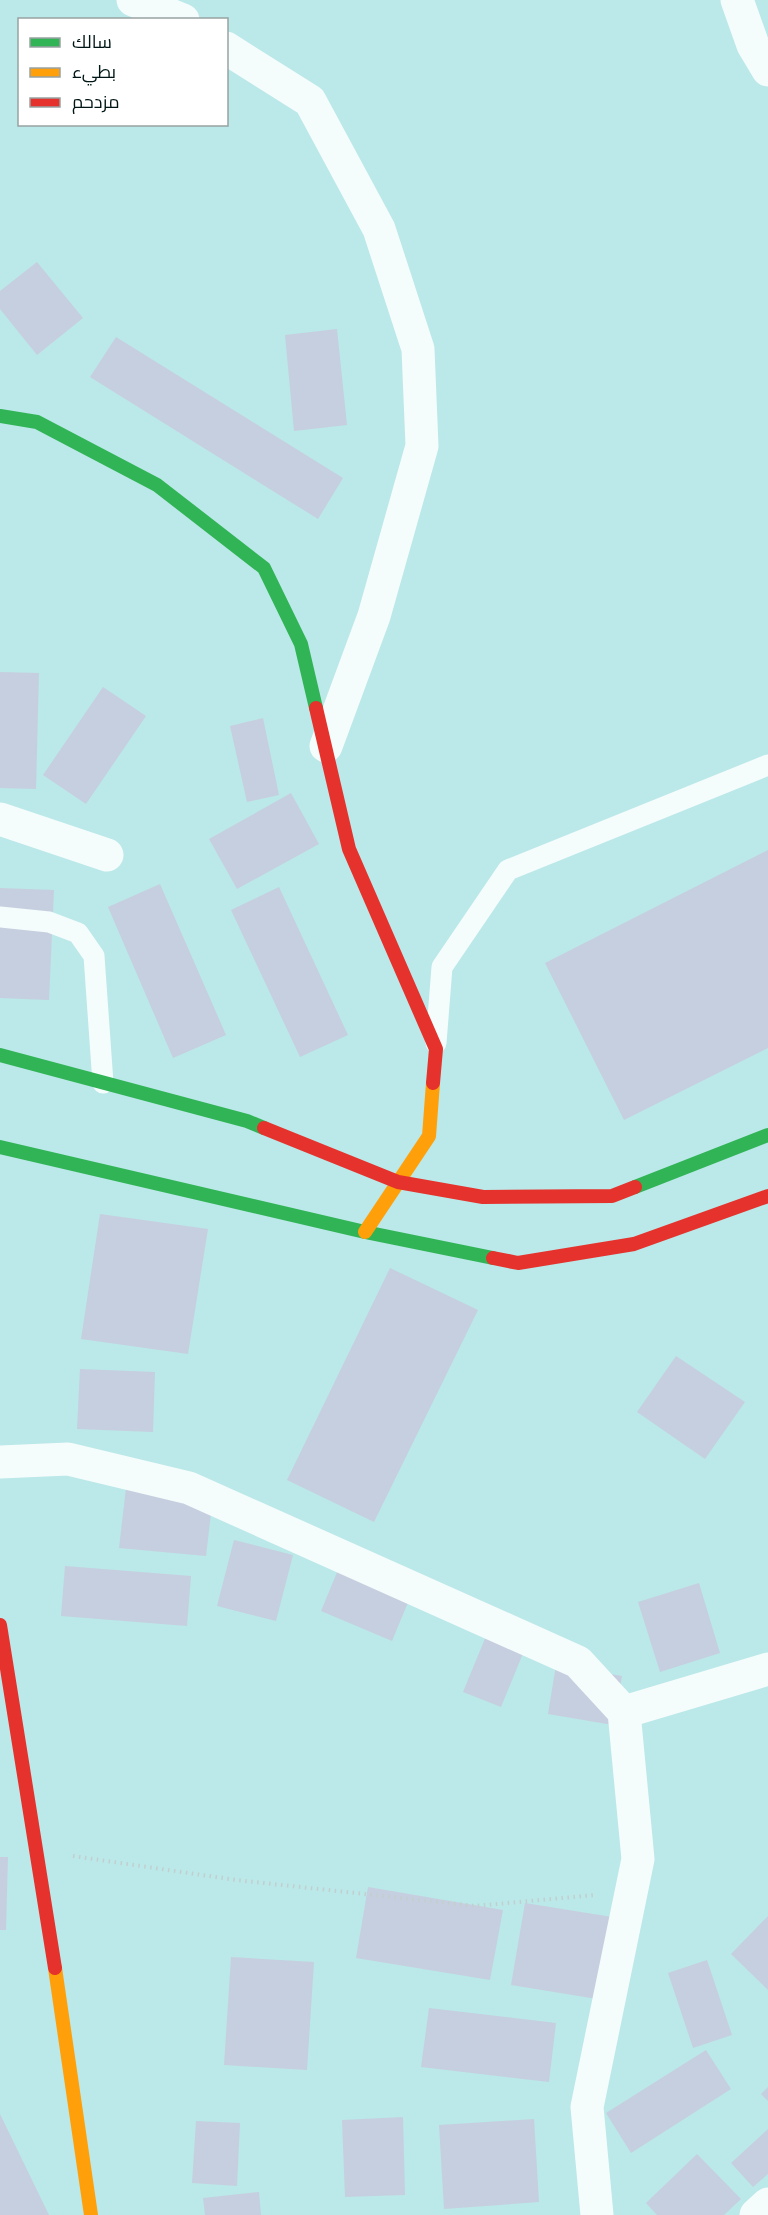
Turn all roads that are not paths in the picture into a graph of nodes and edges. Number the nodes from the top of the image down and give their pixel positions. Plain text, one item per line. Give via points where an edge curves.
1 (133, 0) edge
2 (746, 7) edge
3 (178, 18) edge
4 (228, 49) edge
5 (768, 70) edge
6 (0, 416) edge
7 (326, 746) junction
8 (768, 765) edge
9 (0, 819) edge
10 (108, 855) dead end
11 (0, 917) edge
12 (436, 1049) junction
13 (0, 1055) edge
14 (104, 1083) junction
15 (768, 1135) edge
16 (0, 1147) edge
17 (398, 1182) junction
18 (768, 1196) edge
19 (365, 1232) junction
20 (0, 1462) edge
21 (0, 1625) edge
22 (768, 1669) edge
23 (624, 1712) junction
24 (768, 2204) edge
25 (91, 2215) edge
26 (597, 2215) edge
27 (756, 2215) edge

1 - 3 street
2 - 5 street via 753,45
4 - 7 street via 310,101 379,229 418,349 422,446 374,616
6 - 7 street via 37,422 157,485 264,568 301,644
7 - 12 street via 349,849
8 - 12 lane via 508,870 442,967
9 - 10 street
11 - 14 lane via 49,922 78,933 94,956
12 - 17 street via 429,1136
13 - 14 street
14 - 17 street via 247,1121
15 - 17 street via 612,1196 483,1197
16 - 19 street
17 - 19 street
18 - 19 street via 634,1244 518,1263
20 - 23 street via 68,1459 189,1488 578,1662
21 - 25 street via 38,1851
22 - 23 street
23 - 26 street via 638,1859 587,2107
24 - 27 street

